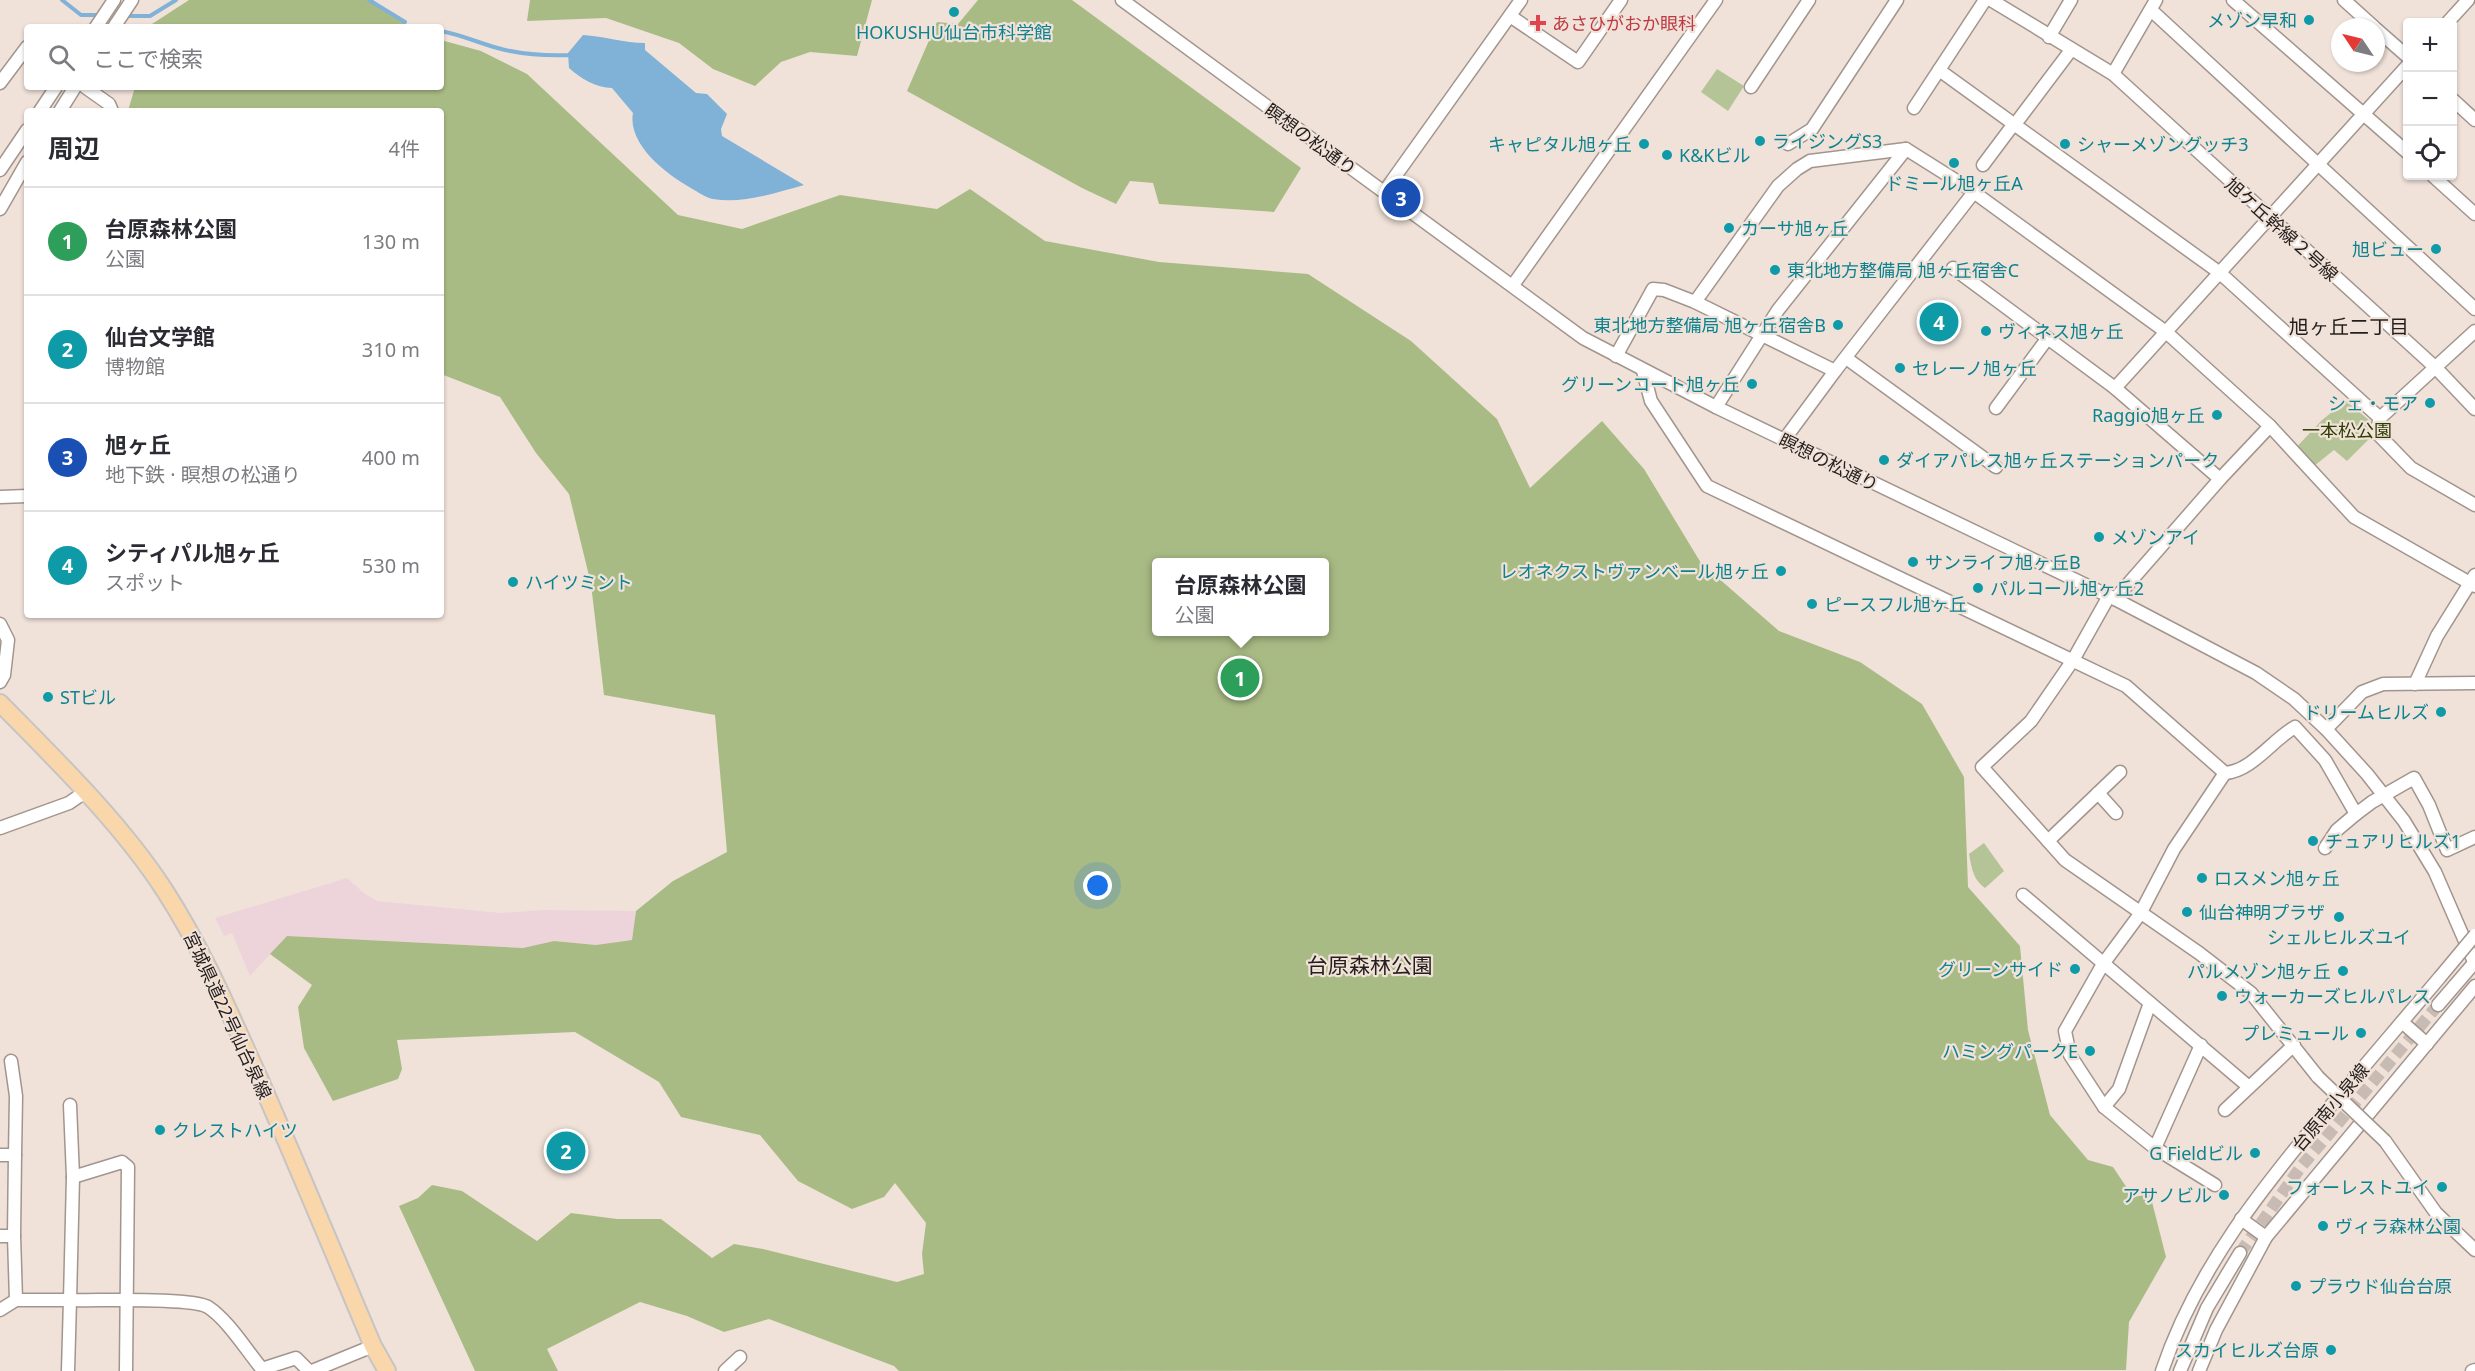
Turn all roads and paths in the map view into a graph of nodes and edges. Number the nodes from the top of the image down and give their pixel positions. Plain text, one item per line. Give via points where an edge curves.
1 (114, 0) edge
2 (132, 0) edge
3 (1122, 0) edge
4 (1521, 0) edge
5 (1621, 0) edge
6 (1716, 0) edge
7 (1809, 0) edge
8 (1897, 0) edge
9 (1985, 0) edge
10 (1991, 0) edge
11 (2071, 0) edge
12 (2233, 0) edge
13 (2343, 0) edge
14 (2464, 2) edge
15 (2153, 5) edge
16 (2475, 14) edge
17 (1510, 16) junction
18 (2364, 18) edge
19 (2451, 18) edge
20 (98, 24) edge
21 (116, 24) edge
22 (2049, 37) junction
23 (2385, 37) edge
24 (2071, 50) junction
25 (24, 52) edge
26 (2403, 53) edge
27 (1939, 70) junction
28 (2403, 71) edge
29 (2113, 74) junction
30 (0, 83) edge
31 (1751, 87) dead end
32 (54, 90) edge
33 (73, 90) edge
34 (89, 90) edge
35 (2457, 104) edge
36 (42, 108) edge
37 (62, 108) edge
38 (110, 108) edge
39 (1914, 108) dead end
40 (2364, 114) junction
41 (2475, 120) edge
42 (2016, 122) junction
43 (24, 134) edge
44 (1788, 144) dead end
45 (1906, 149) junction
46 (2403, 149) edge
47 (1983, 165) dead end
48 (2317, 165) junction
49 (24, 167) edge
50 (0, 170) edge
51 (2438, 180) edge
52 (1384, 192) junction
53 (1974, 192) junction
54 (0, 209) edge
55 (2475, 213) edge
56 (2269, 217) junction
57 (1953, 268) dead end
58 (2220, 273) junction
59 (1513, 285) junction
60 (1695, 302) junction
61 (2475, 309) edge
62 (2475, 331) edge
63 (2166, 332) junction
64 (1762, 335) junction
65 (2047, 339) junction
66 (1616, 356) junction
67 (1846, 358) junction
68 (2436, 369) junction
69 (1643, 371) junction
70 (1835, 371) junction
71 (2115, 388) junction
72 (1716, 407) junction
73 (1996, 408) dead end
74 (2475, 409) edge
75 (2380, 418) junction
76 (2270, 426) junction
77 (1784, 440) junction
78 (1996, 467) dead end
79 (2220, 478) junction
80 (24, 496) edge
81 (0, 497) edge
82 (2475, 505) edge
83 (2474, 581) edge
84 (2112, 597) junction
85 (0, 624) edge
86 (2073, 660) junction
87 (0, 682) edge
88 (2475, 683) edge
89 (2415, 684) junction
90 (0, 703) edge
91 (2326, 729) junction
92 (2120, 772) dead end
93 (2224, 773) junction
94 (85, 792) junction
95 (2098, 793) junction
96 (2385, 794) junction
97 (2116, 813) dead end
98 (2356, 814) junction
99 (0, 828) edge
100 (2475, 837) edge
101 (2048, 841) junction
102 (2325, 848) dead end
103 (2023, 895) dead end
104 (2140, 914) junction
105 (2475, 935) edge
106 (2475, 963) edge
107 (2103, 964) junction
108 (2475, 986) edge
109 (2150, 1003) junction
110 (2438, 1005) tunnel mouth
111 (2402, 1022) junction
112 (2427, 1044) junction
113 (2201, 1045) junction
114 (2294, 1045) junction
115 (10, 1061) dead end
116 (2249, 1087) junction
117 (70, 1106) dead end
118 (2104, 1107) junction
119 (2225, 1110) dead end
120 (2155, 1148) junction
121 (0, 1155) edge
122 (15, 1155) junction
123 (73, 1177) junction
124 (2215, 1185) dead end
125 (2241, 1219) junction
126 (0, 1236) edge
127 (14, 1236) junction
128 (2266, 1237) junction
129 (2475, 1250) edge
130 (2240, 1253) tunnel mouth
131 (16, 1300) junction
132 (70, 1300) junction
133 (127, 1302) junction
134 (0, 1310) edge
135 (373, 1346) junction
136 (740, 1357) dead end
137 (261, 1370) edge
138 (68, 1371) edge
139 (126, 1371) edge
140 (310, 1371) edge
141 (387, 1371) edge
142 (725, 1371) edge
143 (2162, 1371) edge
144 (2180, 1371) edge
145 (2199, 1371) edge

1 - 20 street
2 - 21 street
3 - 52 street, 瞑想の松通り
4 - 17 street
5 - 17 street via 1578,62
6 - 59 street
7 - 31 street
8 - 44 street via 1812,129
9 - 27 street
10 - 22 street, 旭ケ丘幹線２号線
11 - 22 street
12 - 40 street
13 - 18 street
14 - 16 street
14 - 19 street
15 - 29 street
15 - 48 street
17 - 52 street
22 - 24 street, 旭ケ丘幹線２号線
23 - 26 street
24 - 29 street, 旭ケ丘幹線２号線
24 - 42 street
25 - 30 street
27 - 39 street
27 - 42 street
28 - 40 street
29 - 56 street, 旭ケ丘幹線２号線
32 - 36 street
33 - 37 street
34 - 38 street
35 - 41 street
40 - 46 street
40 - 48 street
42 - 47 street
42 - 58 street
43 - 50 street
45 - 53 street
45 - 60 street via 1810,161 1797,169 1778,186
45 - 64 street
48 - 56 street
48 - 61 street
49 - 54 street
51 - 55 street
52 - 59 street, 瞑想の松通り
53 - 63 street
53 - 67 street
56 - 58 street
56 - 68 street, 旭ケ丘幹線２号線
57 - 65 street
58 - 63 street
58 - 75 street
59 - 66 street, 瞑想の松通り via 1583,338
60 - 64 street
60 - 66 street via 1653,289
62 - 68 street
63 - 71 street
63 - 76 street
64 - 70 street
64 - 72 street
65 - 71 street
65 - 73 street
66 - 69 street, 瞑想の松通り
67 - 70 street
67 - 78 street
68 - 74 street, 旭ケ丘幹線２号線
68 - 75 street
69 - 72 street, 瞑想の松通り
69 - 86 street via 1651,401 1707,486
70 - 77 street
71 - 79 street
72 - 77 street, 瞑想の松通り
75 - 82 street via 2376,432 2412,468
76 - 79 street
76 - 83 street via 2354,517
77 - 84 street, 瞑想の松通り
79 - 84 street
80 - 81 street
83 - 89 street via 2438,636
84 - 86 street
84 - 91 street, 瞑想の松通り via 2256,674 2294,699
85 - 87 street via 8,640
86 - 93 street via 2126,686
86 - 101 street via 2031,721 1982,767
88 - 89 street
89 - 91 street via 2384,684 2362,692
90 - 94 main road, 宮城県道22号仙台泉線
91 - 96 street, 瞑想の松通り
92 - 95 street
93 - 98 street via 2255,759 2295,727 2325,760
93 - 104 street via 2174,849
94 - 99 street via 69,803
94 - 135 main road, 宮城県道22号仙台泉線 via 139,855 201,951
95 - 97 street
95 - 101 street
96 - 98 street
96 - 100 street via 2414,778 2448,850
96 - 106 street, 瞑想の松通り via 2435,872
98 - 102 street via 2337,830
101 - 104 street via 2066,860
103 - 107 street
104 - 107 street
104 - 114 street via 2251,993
105 - 111 street, 台原南小泉線, bridge
106 - 110 street
107 - 109 street
107 - 118 street via 2065,1031 2070,1055
108 - 112 street
109 - 113 street
109 - 118 street via 2119,1089
111 - 112 street
111 - 125 street, 台原南小泉線 via 2274,1173
112 - 128 street
113 - 116 street
113 - 120 street
114 - 116 street
114 - 129 street, bridge via 2319,1077 2385,1141 2436,1213
115 - 122 street via 16,1096
116 - 119 street
117 - 123 street
118 - 120 street
120 - 124 street
121 - 122 street
122 - 127 street
123 - 132 street
123 - 133 street via 122,1162 128,1167
125 - 128 street
125 - 143 street, 台原南小泉線 via 2186,1313
126 - 127 street
127 - 131 street
128 - 145 street via 2216,1330
130 - 144 street via 2207,1308
131 - 132 street
131 - 134 street
132 - 133 street
132 - 138 street
133 - 137 street via 184,1301 206,1306
133 - 139 street
135 - 140 street
135 - 141 main road, 宮城県道22号仙台泉線
136 - 142 street
137 - 140 street via 296,1358

